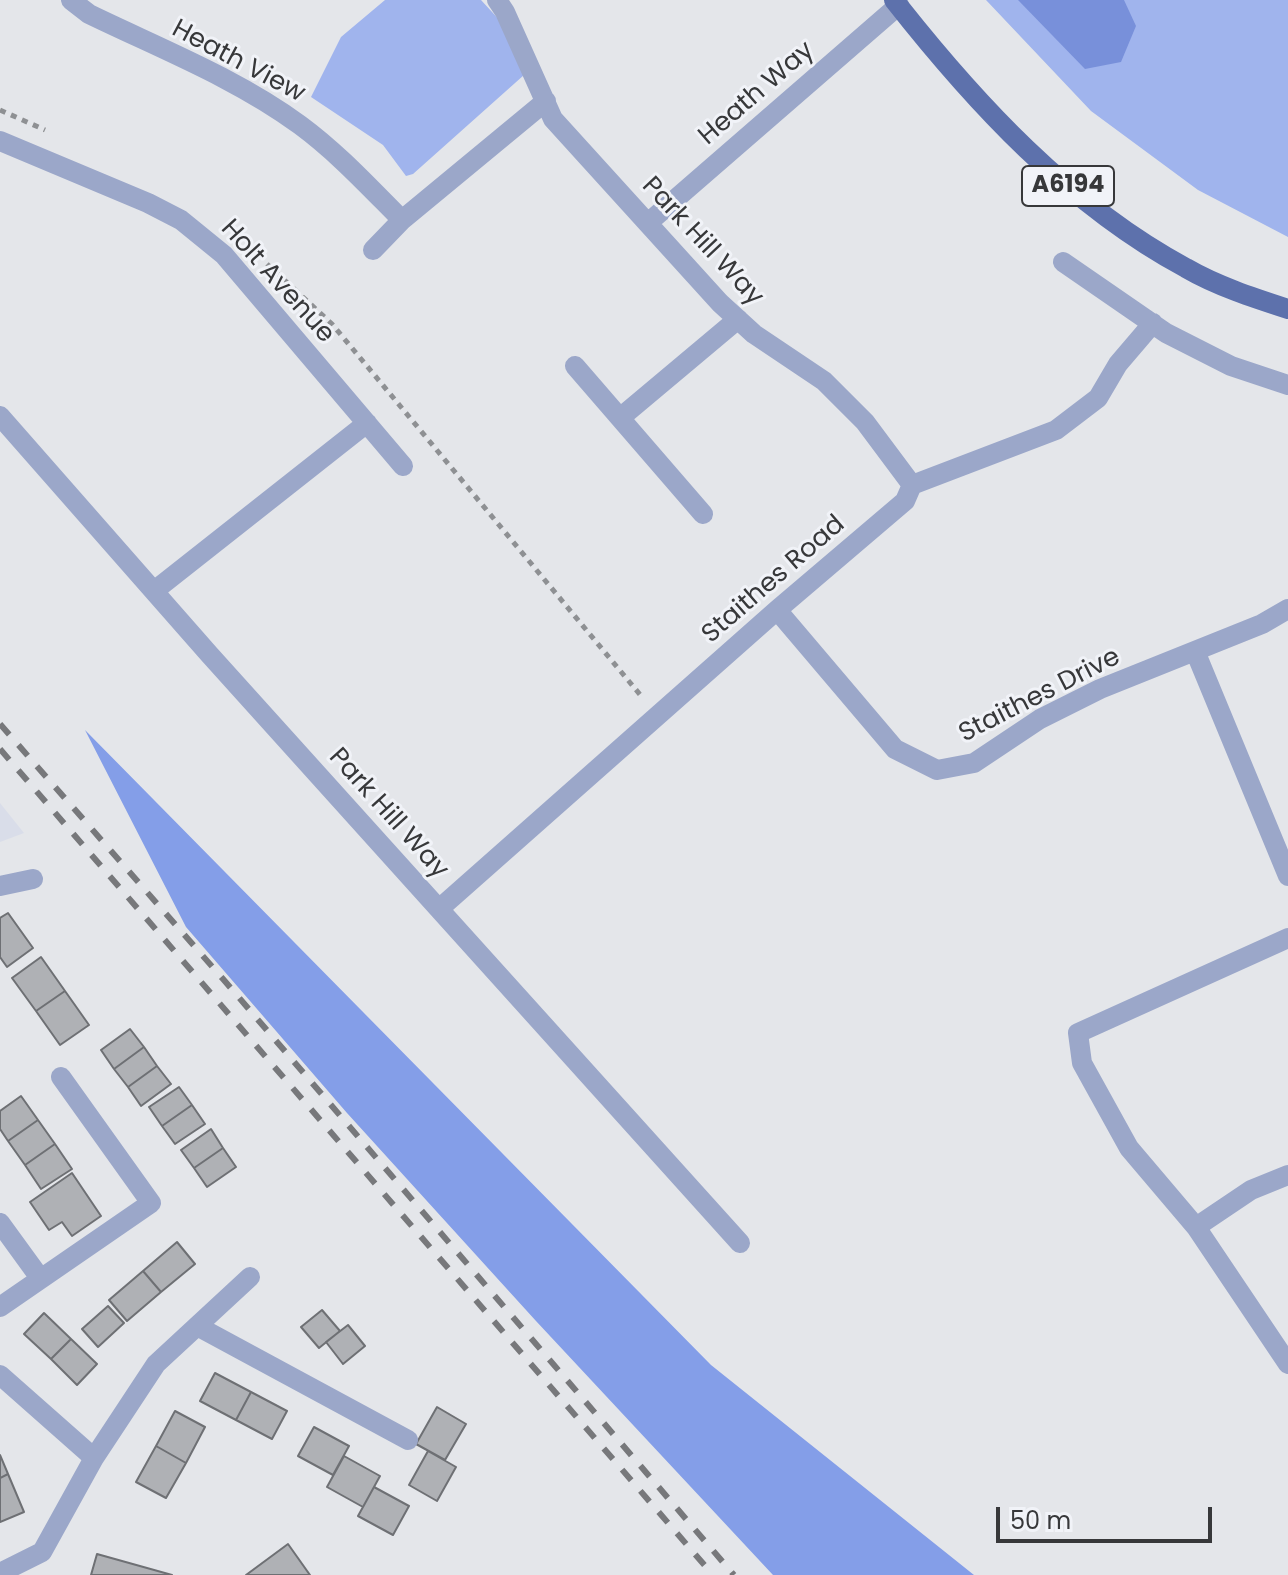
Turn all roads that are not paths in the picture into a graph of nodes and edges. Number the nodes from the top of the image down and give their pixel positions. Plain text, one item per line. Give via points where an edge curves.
1 (71, 0) edge
2 (497, 0) edge
3 (896, 3) edge
4 (546, 101) junction
5 (0, 141) edge
6 (402, 220) junction
7 (649, 222) junction
8 (373, 250) dead end
9 (1063, 262) dead end
10 (1288, 309) edge
11 (738, 319) junction
12 (1153, 323) junction
13 (575, 366) dead end
14 (1288, 385) edge
15 (0, 416) edge
16 (620, 418) junction
17 (367, 423) junction
18 (403, 466) dead end
19 (912, 485) junction
20 (703, 514) dead end
21 (154, 591) junction
22 (1288, 609) edge
23 (777, 610) junction
24 (1195, 651) junction
25 (1288, 876) edge
26 (33, 879) dead end
27 (0, 886) edge
28 (439, 909) junction
29 (1288, 938) edge
30 (61, 1077) dead end
31 (1288, 1175) edge
32 (0, 1223) edge
33 (1196, 1227) junction
34 (740, 1243) dead end
35 (250, 1277) dead end
36 (40, 1278) junction
37 (0, 1307) edge
38 (197, 1326) junction
39 (1288, 1364) edge
40 (0, 1375) edge
41 (408, 1440) dead end
42 (94, 1458) junction
43 (0, 1573) edge

1 - 6 street, Heath View via 89,14 251,93 299,124 347,163
2 - 4 street, Park Hill Way
3 - 7 street, Heath Way
3 - 10 main road, A6194 via 977,97 1100,214 1186,269
4 - 6 street
4 - 7 street, Park Hill Way via 553,119
5 - 17 street, Holt Avenue via 181,220 224,255
6 - 8 street
7 - 11 street, Park Hill Way
9 - 12 street
11 - 16 street
11 - 19 street, Park Hill Way via 824,381 865,422
12 - 14 street via 1231,366
12 - 19 street via 1098,398 1056,430
13 - 16 street
15 - 21 street, Park Hill Way
16 - 20 street
17 - 18 street, Holt Avenue
17 - 21 street
19 - 23 street, Staithes Road via 905,501
21 - 28 street, Park Hill Way
22 - 24 street, Staithes Drive
23 - 24 street, Staithes Drive via 895,749 937,770 974,763 1052,713
23 - 28 street, Staithes Road
24 - 25 street
26 - 27 street
28 - 34 street, Park Hill Way
29 - 33 street via 1078,1033 1082,1063 1129,1148
30 - 36 street via 151,1203
31 - 33 street via 1251,1190
32 - 36 street
33 - 39 street
35 - 38 street
36 - 37 street
38 - 41 street
38 - 42 street via 156,1364
40 - 42 street
42 - 43 street via 42,1552

